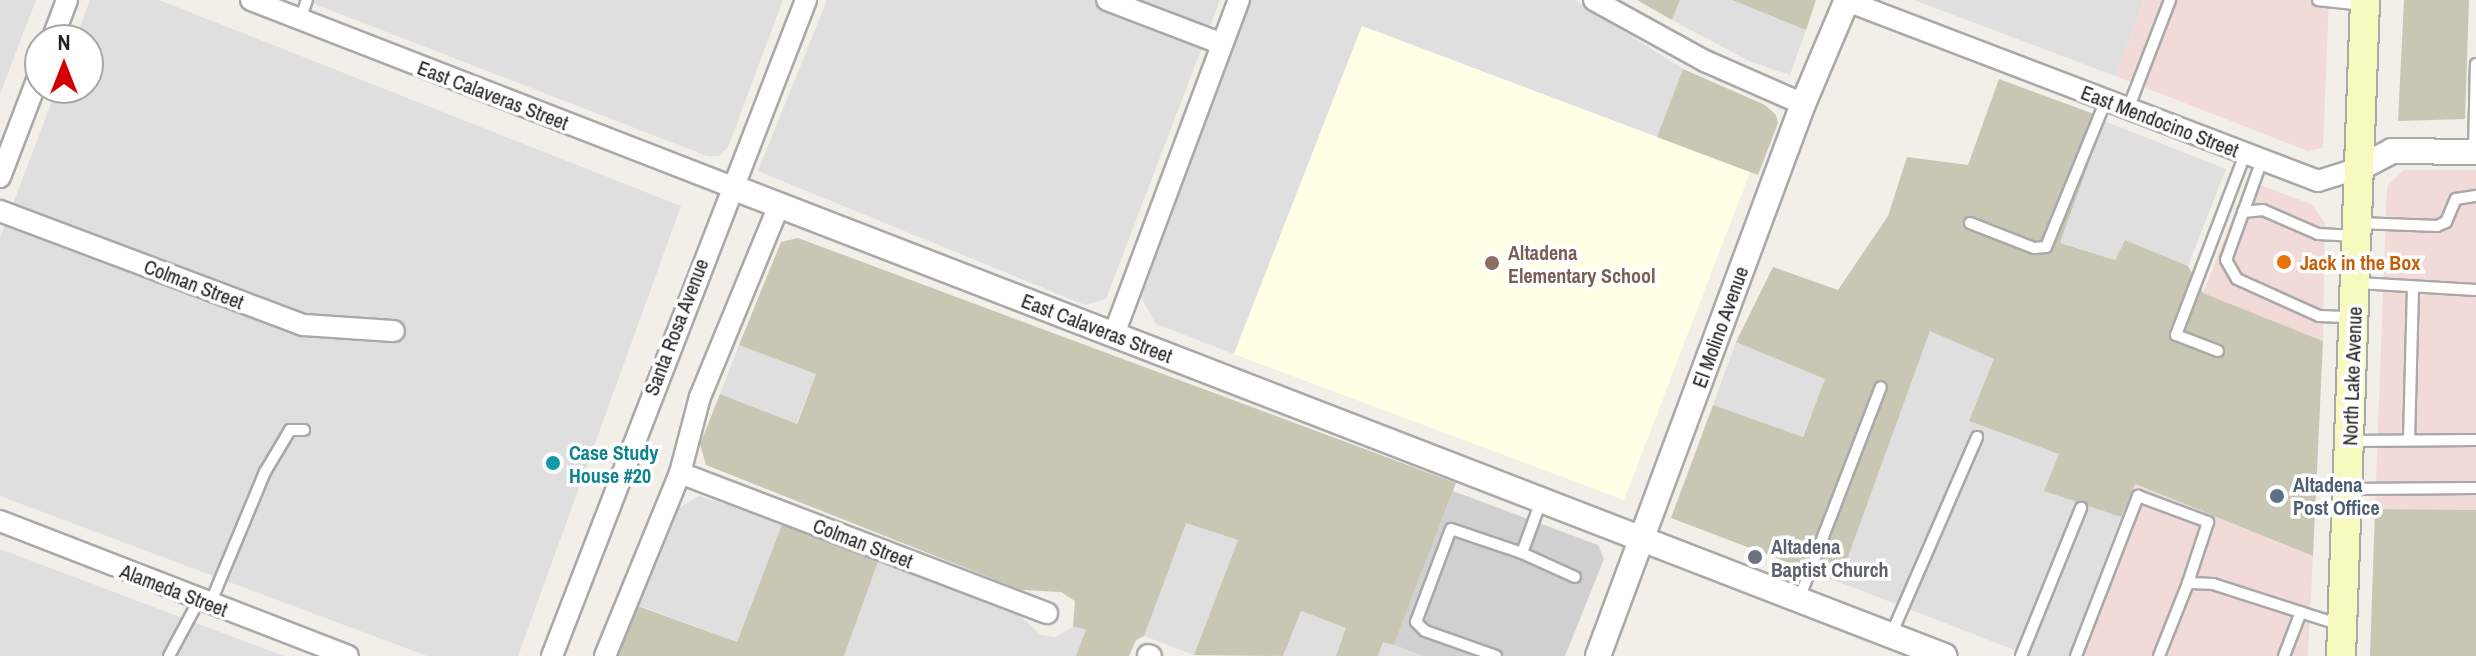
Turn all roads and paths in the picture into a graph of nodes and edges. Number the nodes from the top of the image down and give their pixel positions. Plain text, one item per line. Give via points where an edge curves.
1 (67, 0) edge
2 (251, 0) edge
3 (806, 0) edge
4 (1107, 0) edge
5 (1239, 0) edge
6 (1594, 0) edge
7 (1847, 0) edge
8 (2170, 0) edge
9 (2318, 0) edge
10 (2365, 3) edge
11 (304, 10) edge
12 (58, 24) edge
13 (1222, 44) junction
14 (2476, 64) edge
15 (2106, 100) junction
16 (28, 104) edge
17 (1803, 104) junction
18 (2128, 109) junction
19 (2475, 152) edge
20 (2254, 157) junction
21 (2360, 168) junction
22 (0, 177) edge
23 (732, 187) junction
24 (2476, 196) edge
25 (779, 205) junction
26 (0, 211) edge
27 (2243, 212) junction
28 (1970, 223) dead end
29 (2357, 230) junction
30 (2356, 283) junction
31 (2413, 289) junction
32 (2476, 290) edge
33 (2354, 317) junction
34 (394, 331) dead end
35 (1114, 334) junction
36 (2218, 351) dead end
37 (1881, 387) dead end
38 (304, 430) dead end
39 (1977, 437) dead end
40 (2409, 440) junction
41 (2476, 440) edge
42 (2350, 441) junction
43 (680, 473) junction
44 (2476, 488) edge
45 (2348, 489) junction
46 (1541, 499) junction
47 (2081, 508) dead end
48 (0, 521) edge
49 (1641, 537) junction
50 (1522, 553) junction
51 (1575, 577) dead end
52 (2188, 583) junction
53 (1799, 599) junction
54 (205, 602) junction
55 (2301, 612) junction
56 (1047, 613) dead end
57 (2343, 625) junction
58 (1891, 635) junction
59 (169, 656) edge
60 (348, 656) edge
61 (552, 656) edge
62 (605, 656) edge
63 (1496, 656) edge
64 (1598, 656) edge
65 (1944, 656) edge
66 (2021, 656) edge
67 (2076, 656) edge
68 (2159, 656) edge
69 (2284, 656) edge
70 (2341, 656) edge

1 - 12 street
2 - 11 street, East Calaveras Street
3 - 23 street, Santa Rosa Avenue
4 - 13 street
5 - 13 street
6 - 17 street via 1705,61
7 - 15 street, East Mendocino Street
7 - 17 street, El Molino Avenue
8 - 18 lane
9 - 10 lane
10 - 21 main road, North Lake Avenue
11 - 23 street, East Calaveras Street
13 - 35 street
14 - 19 lane
15 - 18 street, East Mendocino Street
15 - 28 lane via 2046,247 2034,248
16 - 22 street
17 - 49 street, El Molino Avenue
18 - 20 street, East Mendocino Street
19 - 21 street, East Mendocino Street via 2392,151
20 - 21 street, East Mendocino Street via 2328,182
20 - 27 lane
20 - 36 lane via 2176,335
21 - 29 main road, North Lake Avenue
23 - 25 street, East Calaveras Street
23 - 61 street, Santa Rosa Avenue
24 - 29 lane via 2456,199 2446,222 2437,226
25 - 35 street, East Calaveras Street
25 - 43 street via 700,397
26 - 34 street, Colman Street via 303,325
27 - 29 lane via 2263,210 2318,234
27 - 33 lane via 2226,260 2237,279 2319,316
29 - 30 main road, North Lake Avenue
30 - 31 lane
30 - 33 main road, North Lake Avenue
31 - 32 lane
31 - 40 lane
33 - 42 main road, North Lake Avenue
35 - 46 street, East Calaveras Street
37 - 53 lane
38 - 54 lane via 290,430 265,472
39 - 58 lane
40 - 41 lane
40 - 42 lane
42 - 45 main road, North Lake Avenue
43 - 56 street, Colman Street
43 - 62 street
44 - 45 lane
45 - 57 main road, North Lake Avenue
46 - 49 street, East Calaveras Street
46 - 50 lane
47 - 66 lane
48 - 54 street, Alameda Street
49 - 53 street, East Calaveras Street
49 - 64 street, El Molino Avenue
50 - 51 lane
50 - 63 lane via 1451,529 1416,622 1425,631
52 - 55 lane via 2213,584
52 - 67 lane via 2208,522 2138,496
52 - 68 lane
53 - 58 street, East Calaveras Street
54 - 59 lane
54 - 60 street, Alameda Street
55 - 57 lane
55 - 69 lane
57 - 70 main road, North Lake Avenue
58 - 65 street, East Calaveras Street

